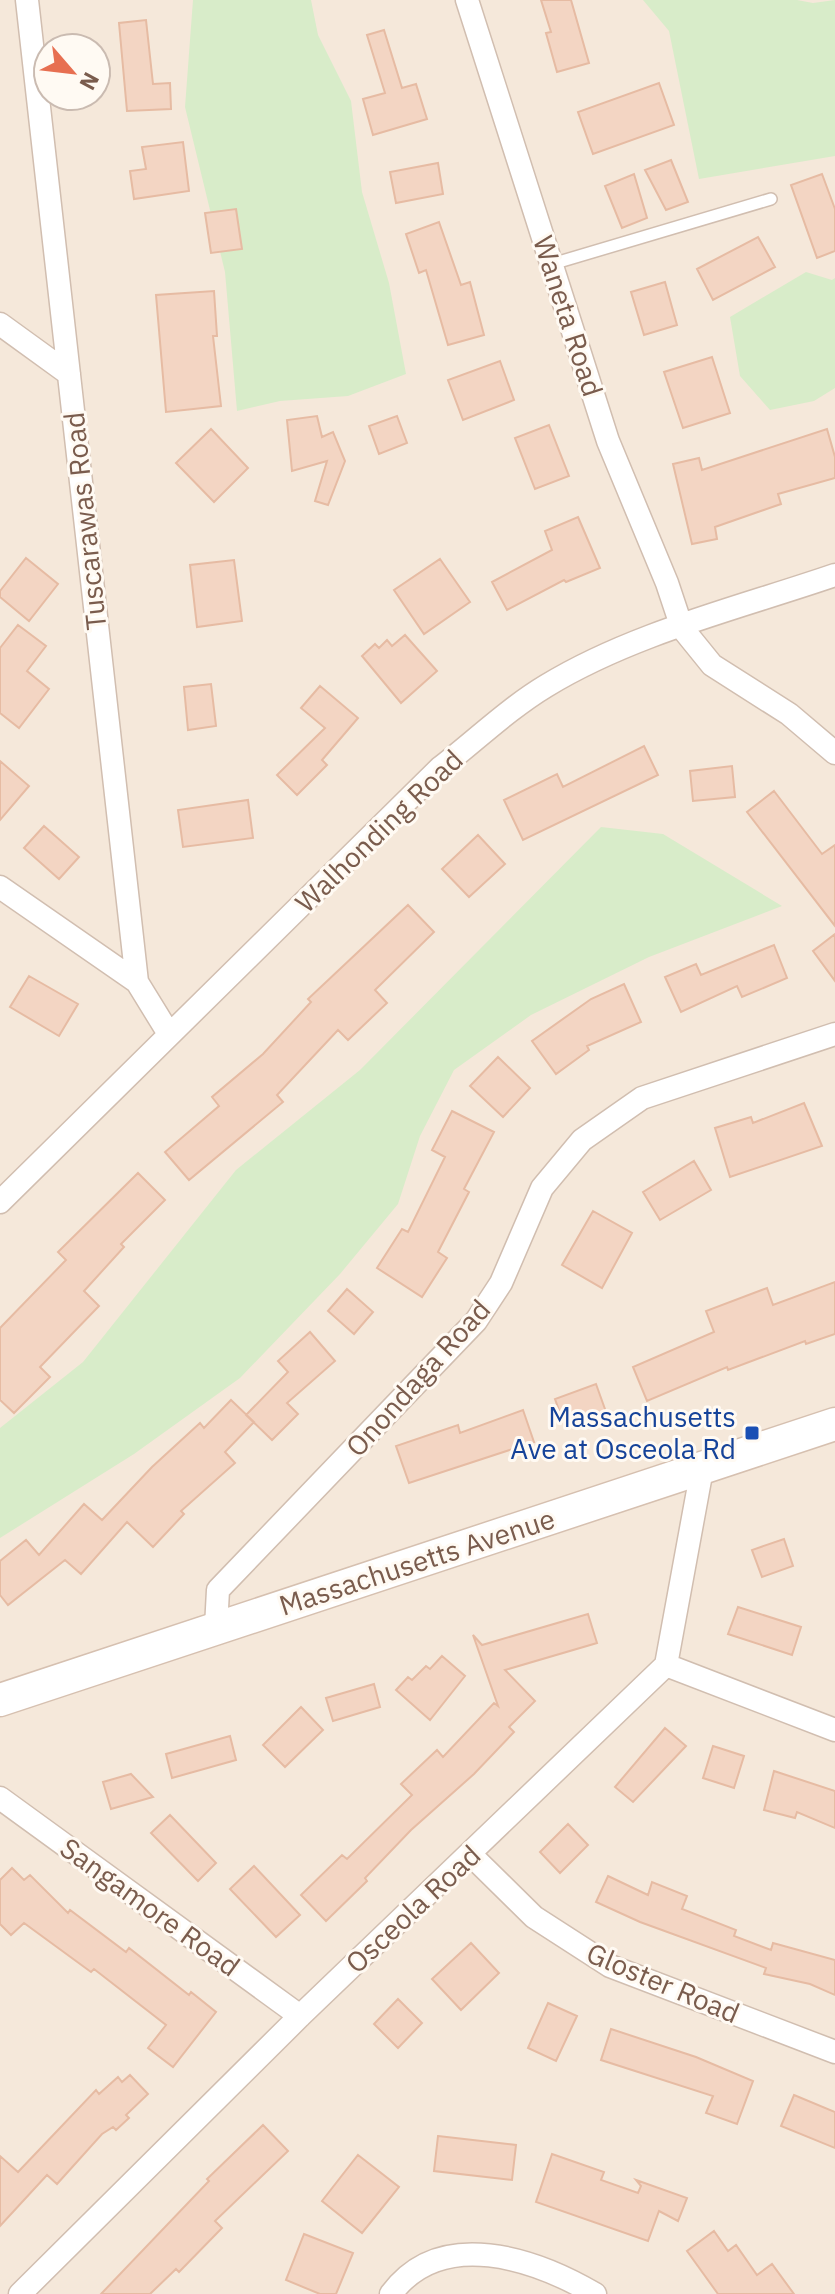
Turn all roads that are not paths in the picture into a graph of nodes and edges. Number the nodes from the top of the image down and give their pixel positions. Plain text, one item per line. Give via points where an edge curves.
1 (27, 0) edge
2 (467, 0) edge
3 (771, 199) dead end
4 (552, 264) junction
5 (0, 324) edge
6 (69, 374) junction
7 (835, 575) edge
8 (682, 628) junction
9 (835, 753) edge
10 (0, 887) edge
11 (137, 982) junction
12 (169, 1034) junction
13 (835, 1034) edge
14 (0, 1202) edge
15 (835, 1424) edge
16 (702, 1469) junction
17 (216, 1627) junction
18 (666, 1665) junction
19 (0, 1700) edge
20 (835, 1730) edge
21 (0, 1799) edge
22 (471, 1855) junction
23 (300, 2016) junction
24 (835, 2052) edge
25 (20, 2294) edge
26 (391, 2294) edge
27 (595, 2294) edge

1 - 6 street, Tuscarawas Road
2 - 4 street, Waneta Road
3 - 4 lane
4 - 8 street, Waneta Road via 608,441
5 - 6 street
6 - 11 street, Tuscarawas Road
7 - 8 street, Walhonding Road
8 - 9 street via 712,665 789,714
8 - 12 street, Walhonding Road via 546,686 495,724 440,768
10 - 11 street
11 - 12 street, Tuscarawas Road
12 - 14 street, Walhonding Road
13 - 17 street, Onondaga Road via 642,1098 582,1140 542,1188 501,1283 476,1321 218,1590
15 - 16 main road, Massachusetts Avenue
16 - 17 main road, Massachusetts Avenue
16 - 18 street
17 - 19 main road, Massachusetts Avenue
18 - 20 street
18 - 22 street, Osceola Road
21 - 23 street, Sangamore Road
22 - 23 street, Osceola Road
22 - 24 street, Gloster Road via 534,1917 610,1966
23 - 25 street, Osceola Road
26 - 27 street via 438,2259 466,2253 509,2258

